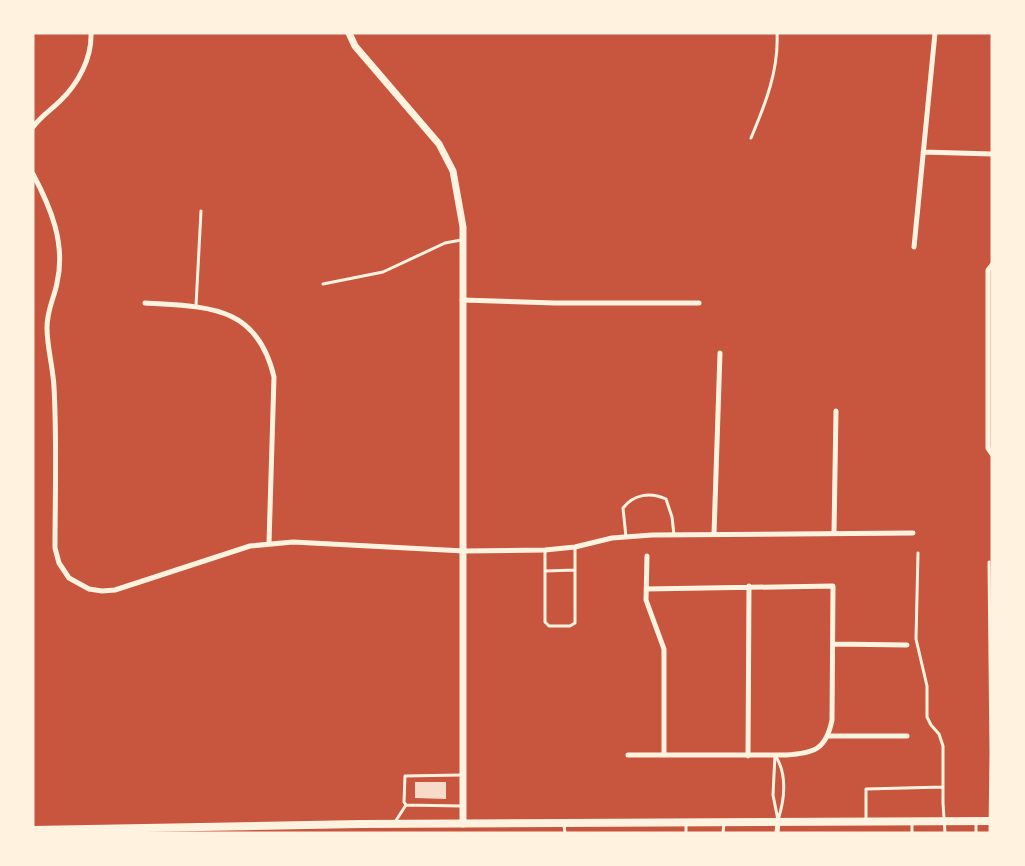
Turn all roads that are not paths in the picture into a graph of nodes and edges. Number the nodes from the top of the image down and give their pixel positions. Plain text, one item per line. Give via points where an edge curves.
1 (91, 33) edge
2 (349, 33) edge
3 (777, 33) edge
4 (935, 33) edge
5 (33, 127) edge
6 (751, 138) dead end
7 (923, 152) junction
8 (992, 154) edge
9 (33, 174) edge
10 (201, 211) dead end
11 (463, 239) junction
12 (914, 247) dead end
13 (992, 265) edge
14 (323, 284) dead end
15 (462, 300) junction
16 (145, 303) dead end
17 (699, 303) dead end
18 (195, 306) junction
19 (990, 322) edge
20 (720, 353) dead end
21 (836, 411) dead end
22 (992, 454) edge
23 (834, 533) junction
24 (913, 533) dead end
25 (714, 534) junction
26 (675, 535) junction
27 (626, 537) junction
28 (269, 543) junction
29 (575, 547) junction
30 (545, 550) junction
31 (464, 551) junction
32 (918, 554) dead end
33 (647, 556) dead end
34 (989, 562) dead end
35 (575, 570) junction
36 (545, 571) junction
37 (749, 586) junction
38 (646, 588) junction
39 (833, 644) junction
40 (907, 645) dead end
41 (829, 736) junction
42 (907, 736) dead end
43 (628, 755) dead end
44 (663, 755) junction
45 (775, 755) junction
46 (748, 756) junction
47 (463, 775) junction
48 (943, 787) junction
49 (406, 805) junction
50 (463, 806) junction
51 (778, 821) junction
52 (866, 821) junction
53 (912, 821) junction
54 (945, 821) junction
55 (976, 821) junction
56 (991, 821) edge
57 (686, 822) junction
58 (724, 822) junction
59 (394, 824) junction
60 (463, 824) junction
61 (564, 828) edge
62 (282, 829) edge
63 (361, 829) edge
64 (33, 830) edge
65 (686, 833) edge
66 (723, 833) edge
67 (777, 833) edge
68 (912, 833) edge
69 (945, 833) edge
70 (976, 833) edge
71 (990, 833) edge

1 - 5 street via 85,67 66,94
2 - 11 street via 355,46 439,144 457,184
3 - 6 lane via 772,79
4 - 7 street
7 - 8 street
7 - 12 street
9 - 28 street via 57,227 60,258 47,327 54,387 56,548 64,571 89,589 115,591
10 - 18 lane
11 - 14 lane via 445,243 383,272
11 - 15 street
13 - 19 street via 988,270
15 - 17 street
15 - 31 street
16 - 18 street
18 - 28 street via 226,313 250,328 269,356 274,376
19 - 22 street via 988,448
20 - 25 street
21 - 23 street
23 - 24 street
23 - 25 street
25 - 26 street
26 - 27 street
26 - 27 lane via 666,499 643,495 623,507
27 - 29 street
28 - 31 street
29 - 30 street
29 - 35 lane
30 - 31 street
30 - 36 lane
31 - 47 street
32 - 48 lane via 916,639 927,686 927,717 943,746
33 - 38 street
34 - 56 lane
35 - 36 lane
35 - 36 lane via 575,623 570,626 549,626 545,622
37 - 38 street
37 - 39 street via 833,586
37 - 46 street
38 - 44 street via 646,600 663,649
39 - 40 street
39 - 41 street
41 - 42 street
41 - 45 street via 808,753
43 - 44 street
44 - 46 street
45 - 46 street
45 - 51 lane via 773,795
45 - 51 lane via 783,767 785,798
47 - 49 lane via 405,776
47 - 50 street
48 - 52 lane via 866,789
48 - 54 lane
49 - 50 lane
49 - 59 lane
50 - 60 street
51 - 52 main road
51 - 58 main road
51 - 67 street
52 - 53 main road
53 - 54 main road
53 - 68 lane
54 - 55 main road
54 - 69 lane
55 - 56 main road
55 - 70 lane
56 - 71 lane
57 - 58 main road
57 - 61 main road
57 - 65 lane
58 - 66 lane
59 - 60 main road
59 - 63 main road
60 - 61 main road
62 - 63 main road
62 - 64 main road

